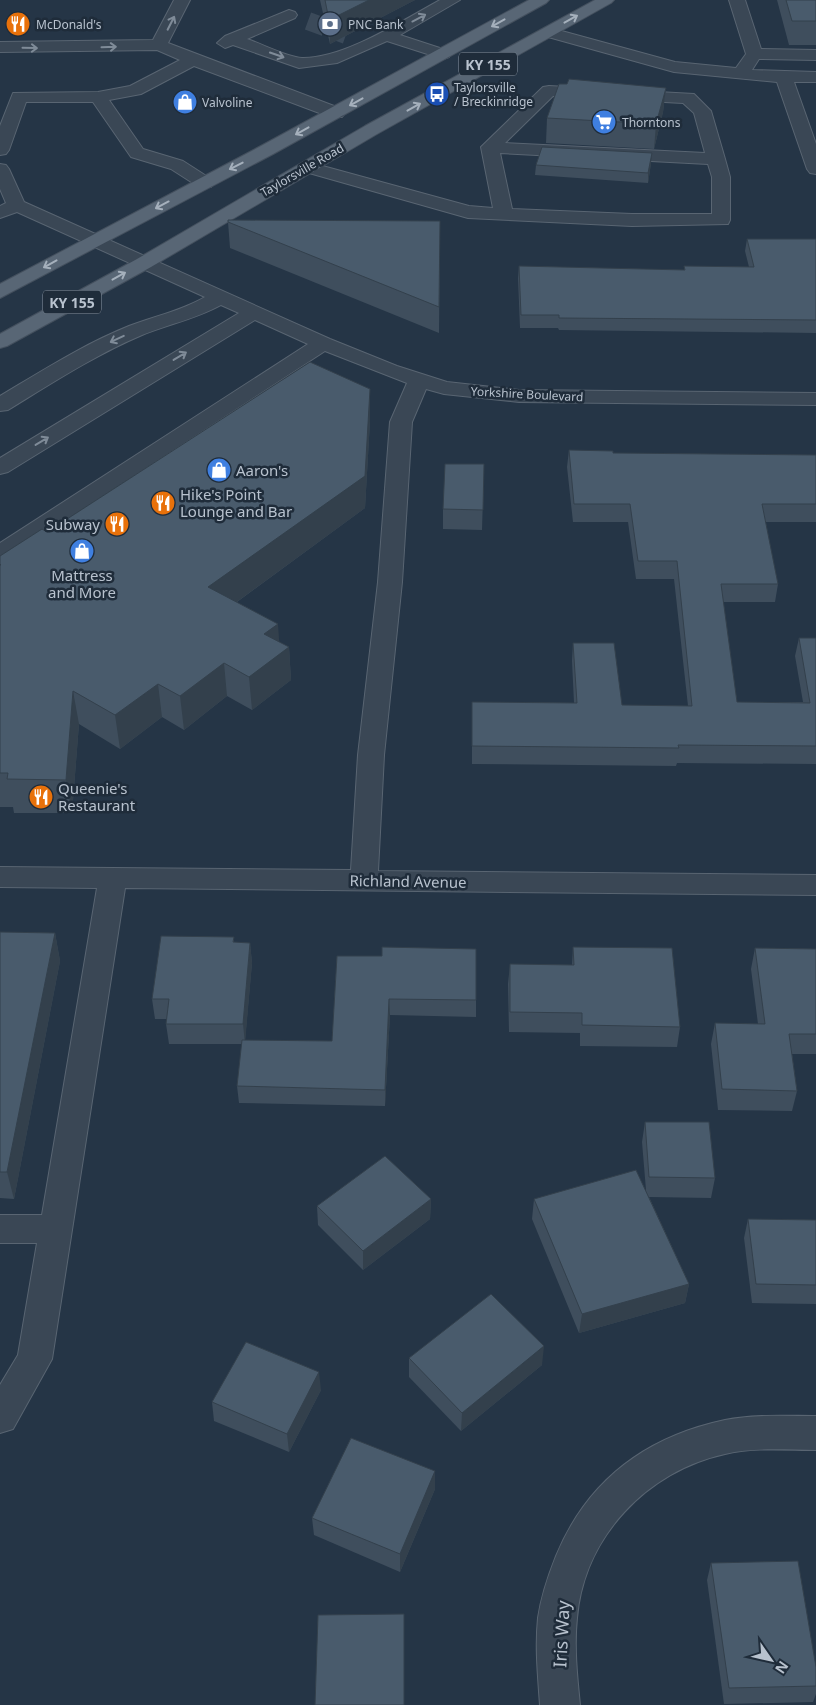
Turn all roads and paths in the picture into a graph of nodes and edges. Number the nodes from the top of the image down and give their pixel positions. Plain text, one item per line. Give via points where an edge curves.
1 (182, 0) edge
2 (452, 0) edge
3 (541, 0) edge
4 (606, 0) edge
5 (737, 0) edge
6 (290, 7) edge
7 (308, 21) tunnel mouth
8 (548, 32) junction
9 (346, 35) tunnel mouth
10 (386, 36) junction
11 (231, 39) junction
12 (369, 43) junction
13 (159, 45) junction
14 (0, 47) edge
15 (443, 54) junction
16 (754, 54) junction
17 (816, 55) edge
18 (193, 60) junction
19 (741, 74) junction
20 (784, 77) junction
21 (816, 77) edge
22 (0, 96) edge
23 (19, 97) junction
24 (98, 97) junction
25 (336, 113) junction
26 (4, 131) edge
27 (811, 138) edge
28 (490, 147) junction
29 (0, 150) edge
30 (716, 159) junction
31 (308, 167) junction
32 (816, 169) edge
33 (1, 172) edge
34 (205, 183) junction
35 (8, 210) edge
36 (504, 214) junction
37 (93, 241) junction
38 (144, 263) junction
39 (0, 292) edge
40 (220, 298) junction
41 (254, 312) junction
42 (0, 342) edge
43 (323, 343) junction
44 (419, 380) junction
45 (816, 399) edge
46 (0, 405) edge
47 (0, 467) edge
48 (0, 553) edge
49 (0, 877) edge
50 (113, 878) junction
51 (364, 881) junction
52 (816, 885) edge
53 (0, 1228) edge
54 (56, 1229) junction
55 (0, 1417) edge
56 (816, 1433) edge
57 (560, 1705) edge

13 -> 1 street
10 -> 2 street
3 -> 15 main road, KY 155
8 -> 4 main road, Taylorsville Road / KY 155
5 - 16 street
6 - 7 street
6 - 11 street
8 - 19 street via 674,68
31 -> 8 main road, Taylorsville Road / KY 155
9 - 12 street
10 - 12 street
10 - 15 street
11 -> 12 street via 299,63 331,60
11 - 18 street
14 -> 13 street
13 - 18 street
15 -> 25 main road, KY 155
16 - 17 street
16 - 19 street
18 - 24 street via 135,90
18 - 25 street
19 - 20 street
20 - 21 street
20 - 27 street
22 - 23 street
23 - 24 street
23 - 26 street
24 - 34 street via 137,153 177,165
25 -> 34 main road, KY 155
26 - 29 street
27 - 32 street
28 - 30 street
28 - 30 street via 549,91 688,98 702,112
28 - 36 street
30 - 36 street via 721,176 722,220
31 - 36 street via 468,212
31 - 38 main road, Taylorsville Road / KY 155
33 - 35 street
34 -> 37 main road, KY 155
35 - 37 street, Yorkshire Boulevard
37 - 38 street, Yorkshire Boulevard
37 -> 39 main road, KY 155
38 - 40 street, Yorkshire Boulevard
42 -> 38 main road, Taylorsville Road / KY 155
40 - 41 street, Yorkshire Boulevard
40 -> 46 street via 196,311 137,330 92,351
41 - 43 street, Yorkshire Boulevard
47 -> 41 street
43 - 44 street, Yorkshire Boulevard
43 - 48 street
44 - 45 street, Yorkshire Boulevard via 444,388 519,396
44 - 51 street via 401,422
49 - 50 street, Richland Avenue
50 - 51 street, Richland Avenue
50 - 54 street
51 - 52 street, Richland Avenue
53 - 54 street
54 - 55 street via 35,1359
56 - 57 street, Iris Way via 727,1436 686,1447 648,1466 616,1492 589,1526 569,1565 559,1608

